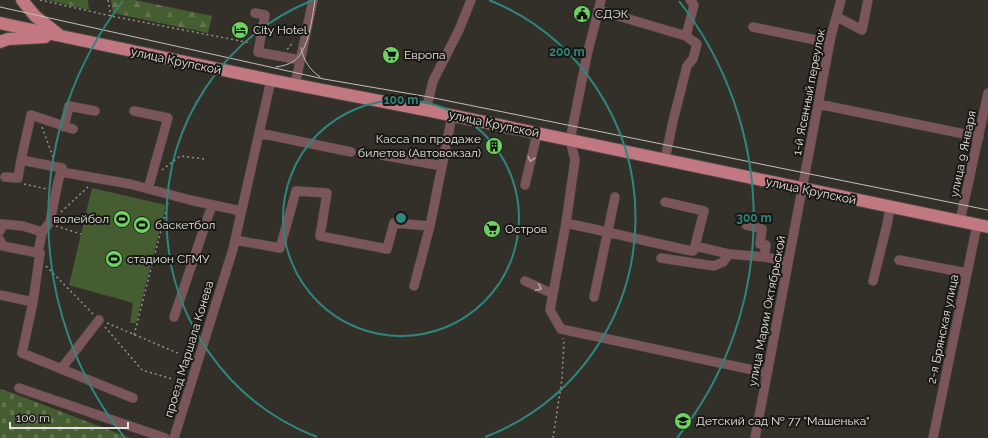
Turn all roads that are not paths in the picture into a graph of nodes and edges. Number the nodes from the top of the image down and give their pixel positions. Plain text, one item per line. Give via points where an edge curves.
1 (22, 0) edge
2 (313, 0) edge
3 (471, 0) edge
4 (601, 0) edge
5 (690, 0) edge
6 (841, 0) edge
7 (868, 0) edge
8 (598, 10) junction
9 (255, 13) dead end
10 (836, 17) junction
11 (0, 22) edge
12 (753, 28) dead end
13 (61, 36) junction
14 (686, 36) junction
15 (0, 42) edge
16 (830, 43) junction
17 (300, 60) junction
18 (271, 80) junction
19 (295, 85) junction
20 (988, 93) edge
21 (818, 104) junction
22 (426, 110) junction
23 (95, 111) dead end
24 (134, 111) dead end
25 (452, 116) junction
26 (259, 133) junction
27 (538, 134) junction
28 (979, 137) junction
29 (570, 140) junction
30 (351, 152) dead end
31 (382, 155) dead end
32 (665, 159) junction
33 (21, 160) junction
34 (442, 166) junction
35 (59, 170) junction
36 (6, 177) dead end
37 (525, 185) dead end
38 (148, 189) junction
39 (802, 189) junction
40 (614, 198) dead end
41 (665, 202) dead end
42 (212, 205) junction
43 (890, 207) junction
44 (241, 211) junction
45 (960, 221) junction
46 (566, 223) junction
47 (746, 225) dead end
48 (430, 226) junction
49 (983, 226) edge
50 (0, 231) edge
51 (42, 232) junction
52 (607, 232) junction
53 (0, 240) edge
54 (235, 240) junction
55 (695, 246) junction
56 (729, 254) junction
57 (39, 256) junction
58 (764, 257) junction
59 (661, 258) dead end
60 (899, 260) dead end
61 (788, 261) junction
62 (967, 273) junction
63 (525, 281) dead end
64 (873, 281) dead end
65 (414, 286) dead end
66 (553, 294) junction
67 (0, 295) edge
68 (594, 297) dead end
69 (33, 302) junction
70 (174, 318) dead end
71 (99, 320) road end
72 (61, 369) junction
73 (767, 373) junction
74 (19, 388) dead end
75 (133, 398) dead end
76 (165, 438) edge
77 (174, 438) edge
78 (755, 438) edge
79 (933, 438) edge

1 - 13 main road via 35,16
2 - 17 street
3 - 22 street via 433,81
4 - 8 street
5 - 14 street via 694,5
6 - 10 street, 1-й Ясенный переулок
7 - 10 street via 862,30
8 - 14 street
8 - 29 street
9 - 17 street via 265,15 258,52
10 - 16 street, 1-й Ясенный переулок
11 - 13 main road, улица Крупской
12 - 16 street
13 - 15 main road via 8,39
13 - 18 main road, улица Крупской
14 - 32 street via 697,44 693,59 687,66
16 - 21 street, 1-й Ясенный переулок
17 - 19 street
18 - 19 main road, улица Крупской
18 - 26 street, проезд Маршала Конева
19 - 22 main road, улица Крупской
20 - 28 street, улица 9 Января
21 - 28 street
21 - 39 street, 1-й Ясенный переулок
22 - 25 main road, улица Крупской
23 - 33 street via 69,106 69,128 31,115
24 - 38 street via 168,118
25 - 27 main road, улица Крупской
25 - 34 street
26 - 30 street
26 - 44 street, проезд Маршала Конева
27 - 29 main road, улица Крупской
27 -> 37 street
28 - 45 street, улица 9 Января
29 - 32 main road, улица Крупской
29 - 46 street via 575,160
31 - 34 street
32 - 39 main road, улица Крупской
33 - 35 street
33 - 36 street via 18,178
34 - 48 street
35 - 38 street
35 - 51 street via 50,222
38 - 42 street
39 - 43 main road, улица Крупской
39 - 61 street, улица Марии Октябрьской
40 - 52 street
41 - 55 street via 704,211
42 - 44 street
42 - 70 street
43 - 45 main road, улица Крупской
43 - 64 street
44 - 54 street, проезд Маршала Конева
45 - 49 main road, улица Крупской
46 - 52 street
46 - 66 street
47 - 58 street via 762,228 760,244 766,246
48 - 54 street via 394,223 387,249 320,236 327,193 296,191 280,248
48 - 65 street
49 - 62 street, 2-я Брянская улица
50 - 51 street via 2,224 23,226
51 - 57 street
52 - 55 street via 693,251
52 - 68 street
53 - 57 street via 3,246
54 - 77 street, проезд Маршала Конева
55 - 56 street
56 - 58 street
56 - 59 street via 723,262 714,266
57 - 69 street
58 - 61 street
60 - 62 street
61 - 73 street, улица Марии Октябрьской
62 - 79 street, 2-я Брянская улица
63 -> 66 street
66 - 73 street via 550,310 561,329
67 - 69 street
69 - 72 street via 22,353
71 - 72 street
72 - 75 street
73 - 78 street, улица Марии Октябрьской
74 - 76 street

